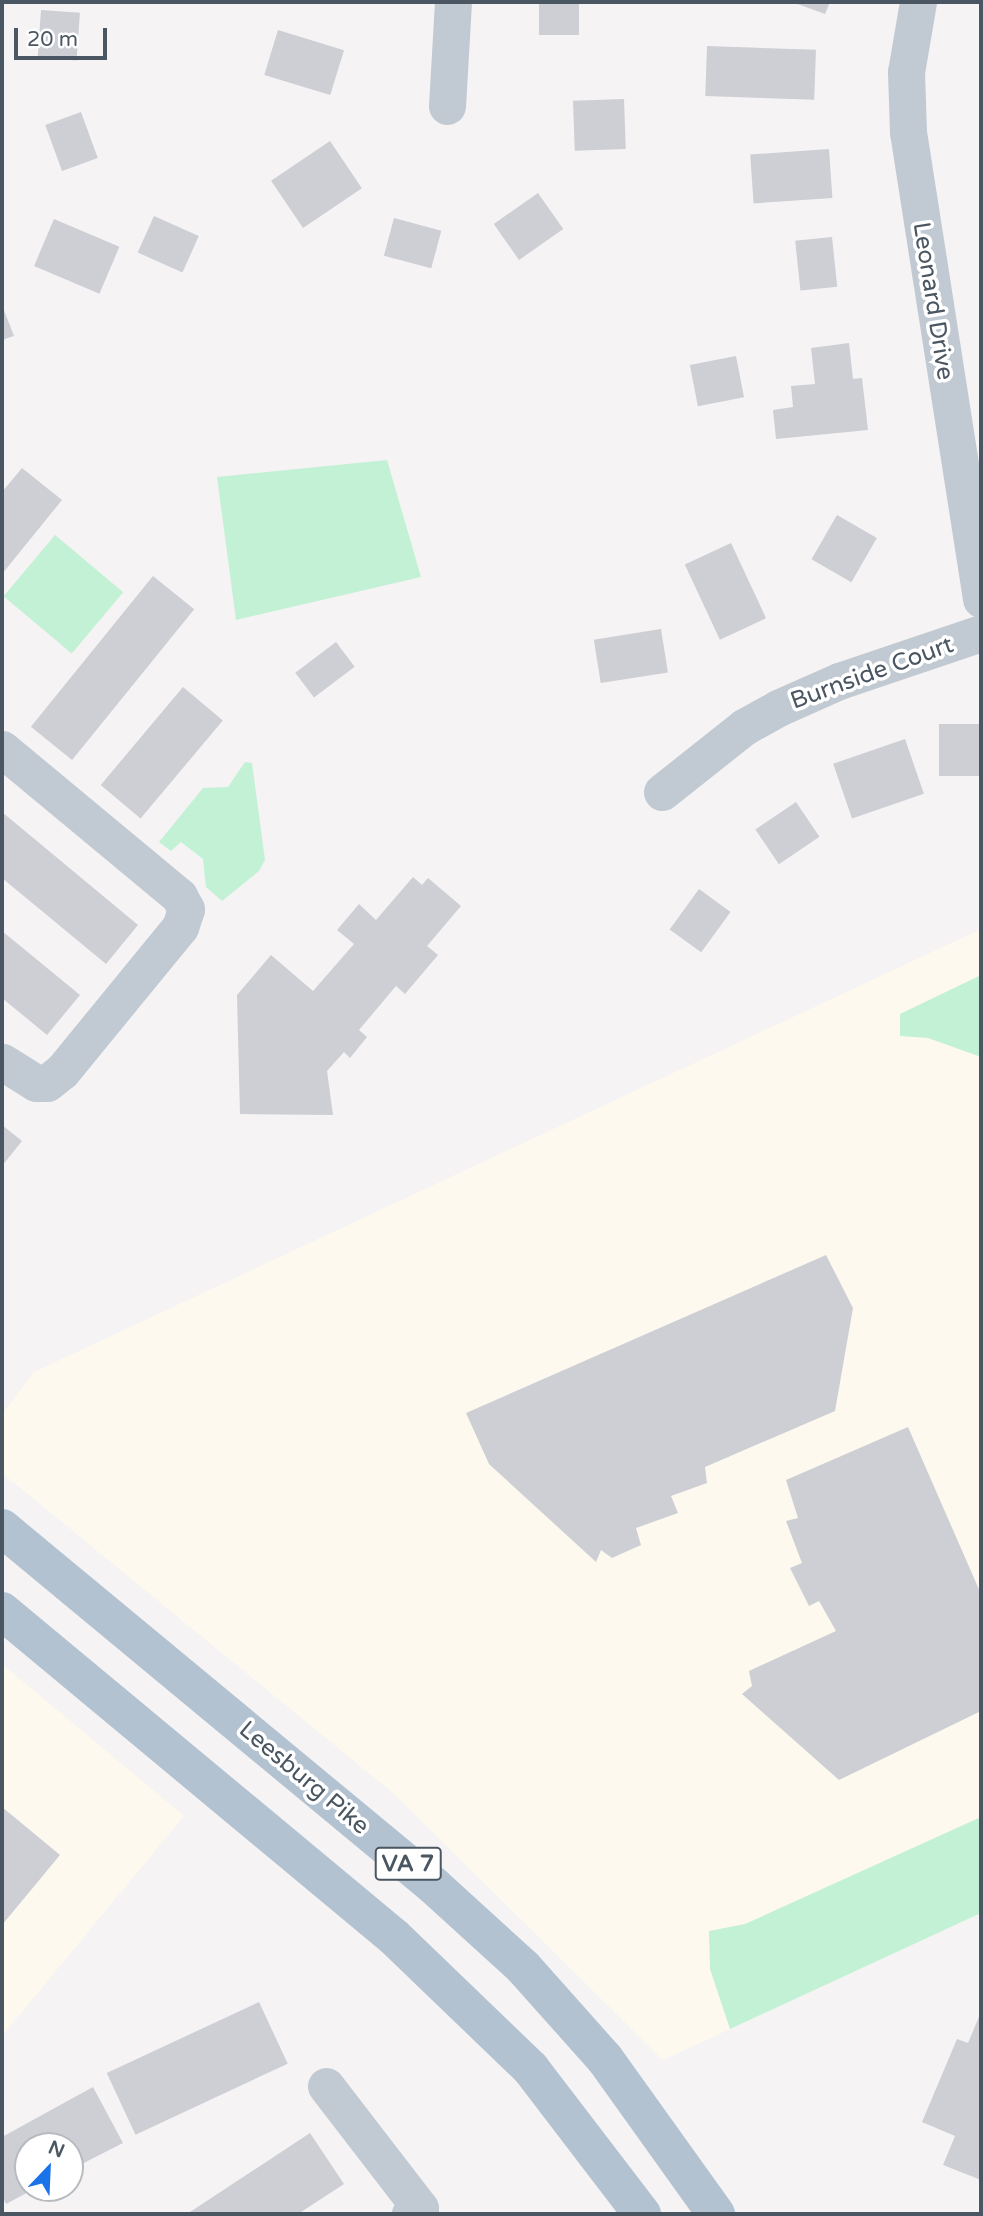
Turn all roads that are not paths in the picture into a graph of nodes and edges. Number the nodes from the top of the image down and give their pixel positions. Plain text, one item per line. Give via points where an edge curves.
1 (453, 2) edge
2 (918, 2) edge
3 (447, 106) dead end
4 (981, 599) edge
5 (981, 634) edge
6 (2, 749) edge
7 (662, 792) dead end
8 (2, 1062) edge
9 (2, 1528) edge
10 (2, 1611) edge
11 (326, 2086) dead end
12 (410, 2214) edge
13 (642, 2214) edge
14 (716, 2214) edge

1 - 3 street
2 - 4 street, Leonard Drive via 906,72 908,132
5 - 7 street, Burnside Court via 839,681 778,708 744,727
6 - 8 street via 179,896 186,909 180,928 62,1071 47,1083 36,1083
9 - 14 main road, Leesburg Pike / VA 7 via 434,1885 523,1968 605,2059
10 - 13 main road, VA 7 via 394,1937 531,2069
11 - 12 street via 419,2208

